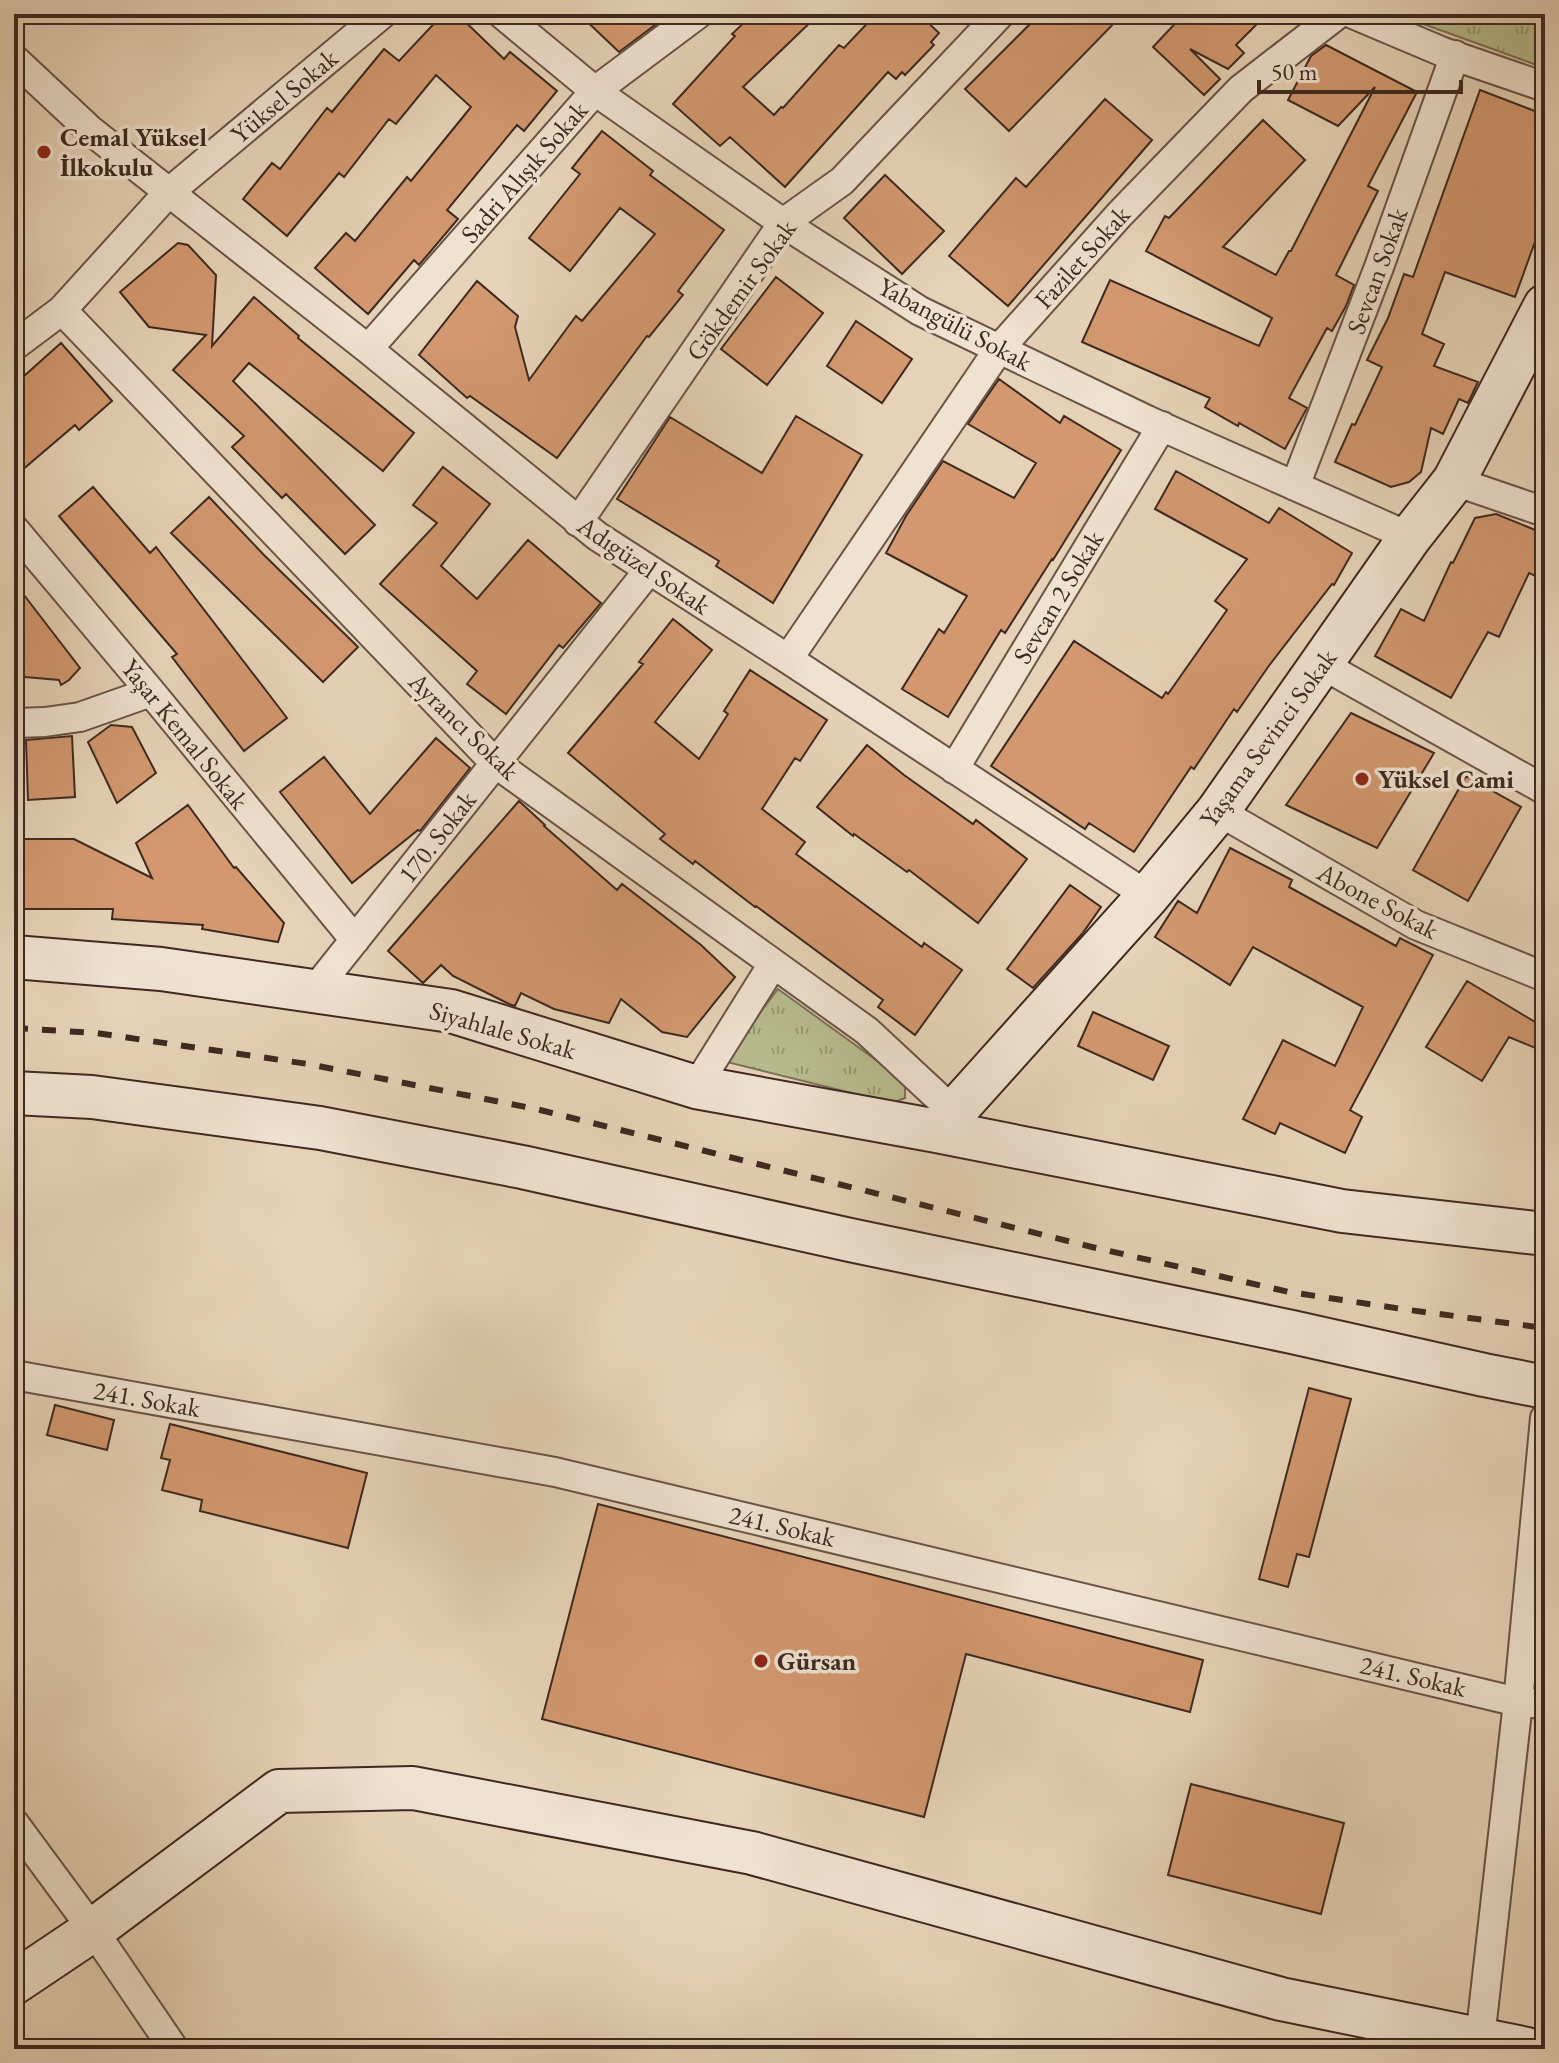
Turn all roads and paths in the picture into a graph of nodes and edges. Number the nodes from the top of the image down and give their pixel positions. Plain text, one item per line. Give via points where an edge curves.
1 (382, 14) edge
2 (502, 14) edge
3 (698, 14) edge
4 (1000, 14) edge
5 (1338, 14) edge
6 (1353, 14) edge
7 (1455, 55) junction
8 (14, 59) edge
9 (1545, 87) edge
10 (595, 91) junction
11 (168, 193) junction
12 (783, 223) junction
13 (1545, 306) edge
14 (62, 310) junction
15 (14, 346) edge
16 (368, 349) junction
17 (999, 349) junction
18 (1162, 426) junction
19 (1454, 481) junction
20 (1295, 486) junction
21 (1545, 512) edge
22 (578, 522) junction
23 (14, 529) edge
24 (1410, 537) junction
25 (649, 570) junction
26 (788, 659) junction
27 (1321, 664) junction
28 (151, 692) junction
29 (14, 723) edge
30 (495, 763) junction
31 (954, 769) junction
32 (1545, 790) edge
33 (1218, 811) junction
34 (1148, 896) junction
35 (355, 940) junction
36 (14, 957) edge
37 (773, 964) junction
38 (1545, 977) edge
39 (314, 991) junction
40 (696, 1087) junction
41 (14, 1093) edge
42 (946, 1122) junction
43 (1545, 1234) edge
44 (14, 1375) edge
45 (1545, 1387) edge
46 (1545, 1418) edge
47 (1532, 1703) edge
48 (14, 1823) edge
49 (93, 1930) junction
50 (14, 1983) edge
51 (1480, 2039) junction
52 (174, 2049) edge
53 (1527, 2049) edge

1 - 11 street, Yüksel Sokak
2 - 10 street, Yabangülü Sokak
3 - 10 street, Sadri Alışık Sokak
4 - 12 street, Gökdemir Sokak via 842,181
5 - 17 street, Fazilet Sokak via 1241,89
6 - 7 street
7 - 9 street
7 - 20 street, Sevcan Sokak
8 - 11 street, Adıgüzel Sokak
10 - 12 street, Yabangülü Sokak
10 - 16 street, Sadri Alışık Sokak
11 - 14 street, Yüksel Sokak
11 - 16 street, Adıgüzel Sokak
12 - 17 street, Yabangülü Sokak via 920,311
12 - 22 street, Gökdemir Sokak
13 - 19 street, Yaşama Sevinci Sokak
14 - 15 street, Yüksel Sokak
14 - 30 street, Ayrancı Sokak
16 - 22 street, Adıgüzel Sokak
17 - 18 street, Yabangülü Sokak
17 - 26 street, Fazilet Sokak
18 - 20 street, Yabangülü Sokak
18 - 31 street, Sevcan 2 Sokak
19 - 21 street
19 - 24 street, Yaşama Sevinci Sokak
20 - 24 street, Yabangülü Sokak
22 - 25 street, Adıgüzel Sokak
23 - 28 street, Yaşar Kemal Sokak
24 - 27 street, Yaşama Sevinci Sokak
25 - 26 street, Adıgüzel Sokak
25 - 30 street, 170. Sokak
26 - 31 street, Adıgüzel Sokak
27 - 32 street
27 - 33 street, Yaşama Sevinci Sokak
28 - 29 street via 80,717
28 - 35 street, Yaşar Kemal Sokak
30 - 35 street, 170. Sokak
30 - 37 street, Ayrancı Sokak
31 - 34 street, Adıgüzel Sokak
33 - 34 street, Yaşama Sevinci Sokak
33 - 38 street, Abone Sokak via 1416,925
34 - 42 street, Yaşama Sevinci Sokak
35 - 39 street, 170. Sokak
36 - 39 street, Siyahlale Sokak via 161,969
37 - 40 street
37 - 42 street, Ayrancı Sokak via 867,1031
39 - 40 street, Siyahlale Sokak via 451,1011
40 - 42 street, Siyahlale Sokak
41 - 45 street via 92,1097 320,1128
42 - 43 street, Siyahlale Sokak via 1342,1211
44 - 47 street, 241. Sokak via 555,1472
46 - 47 street
47 - 51 street
48 - 49 street
49 - 50 street
49 - 51 street via 279,1791 413,1788 752,1853 1281,1999
49 - 52 street
51 - 53 street

